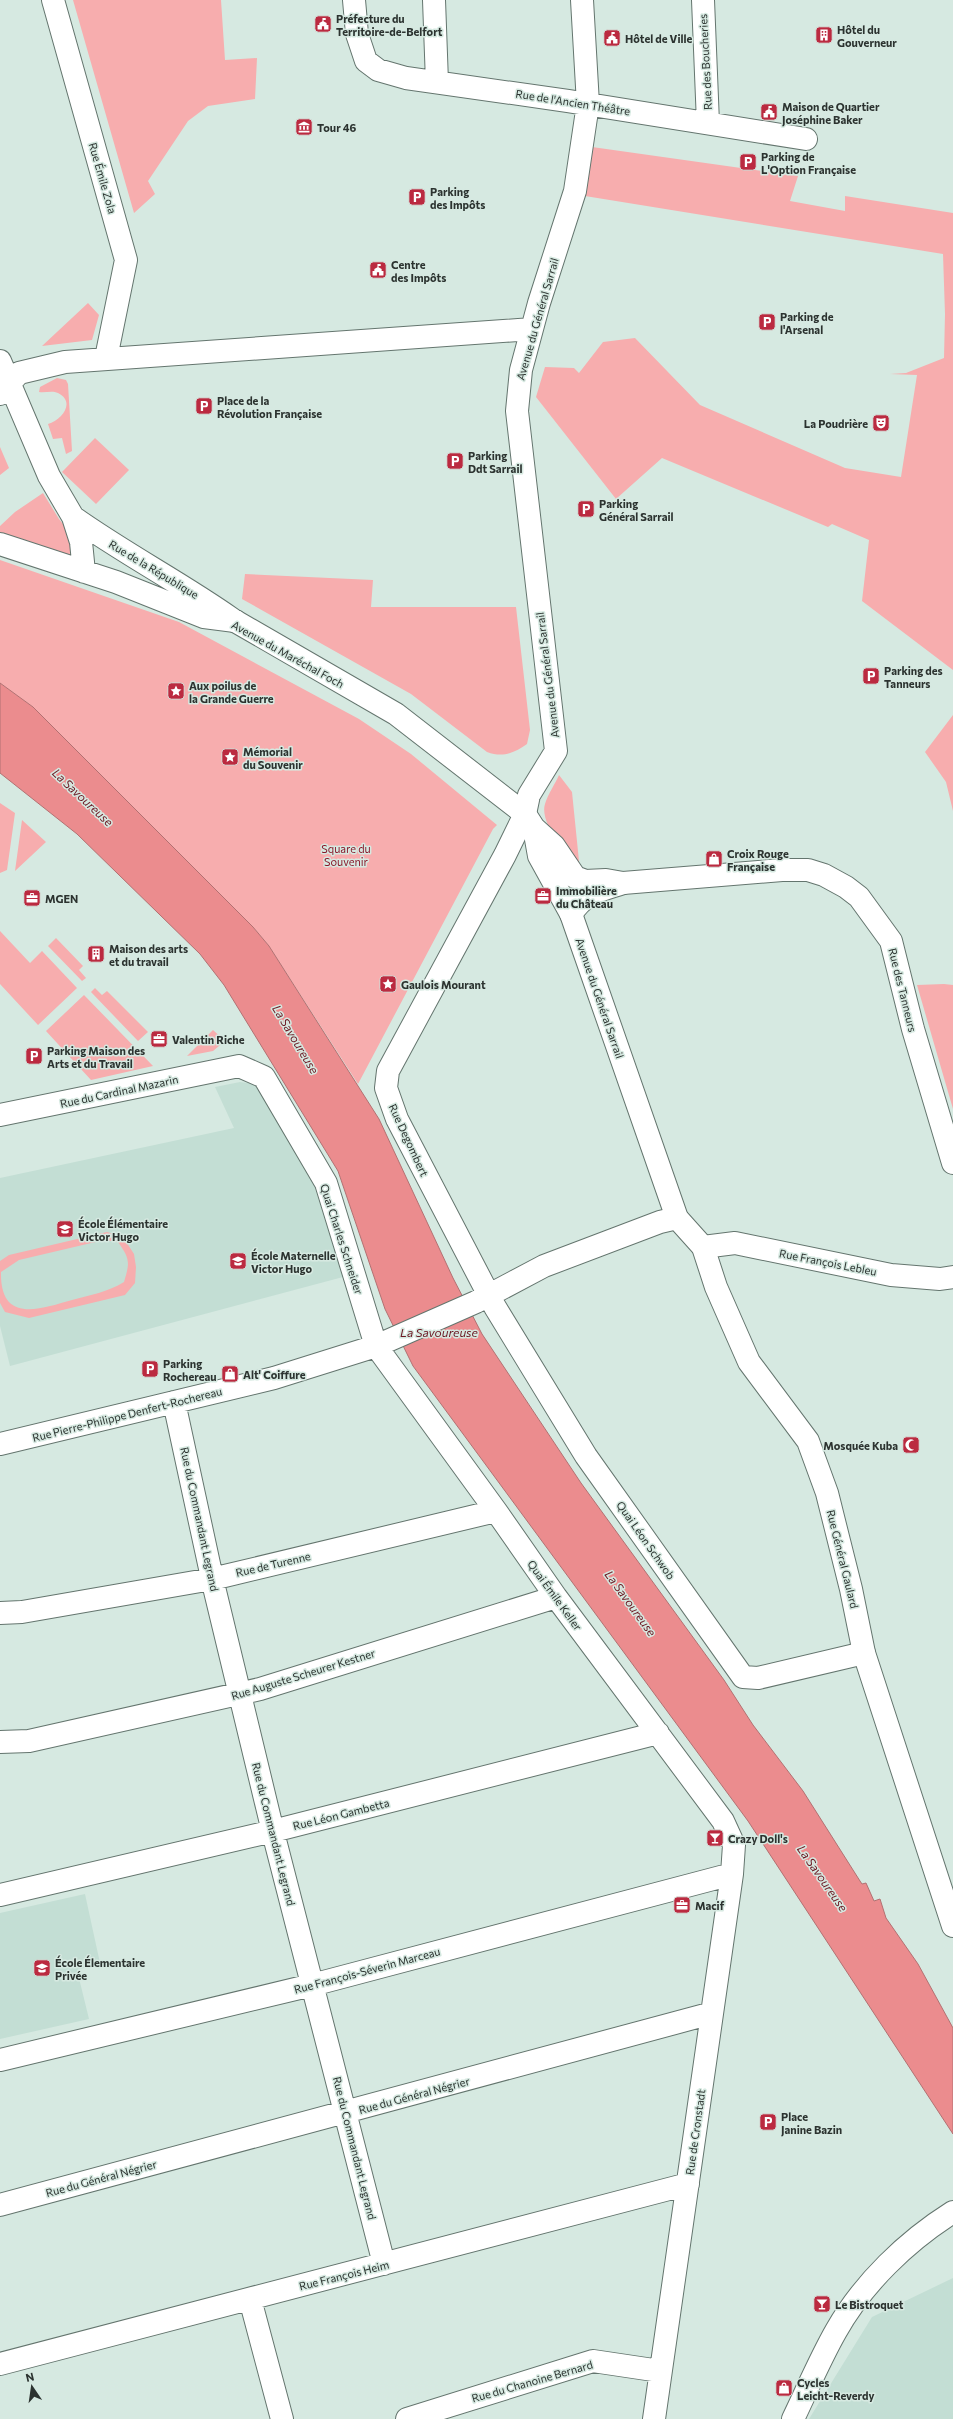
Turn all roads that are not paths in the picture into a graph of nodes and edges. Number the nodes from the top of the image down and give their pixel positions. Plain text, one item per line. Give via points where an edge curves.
1 (53, 0) edge
2 (354, 0) edge
3 (434, 0) edge
4 (582, 0) edge
5 (702, 0) edge
6 (437, 82) junction
7 (588, 104) junction
8 (708, 123) junction
9 (806, 139) dead end
10 (532, 329) junction
11 (106, 358) junction
12 (0, 361) edge
13 (5, 389) edge
14 (74, 517) junction
15 (0, 544) edge
16 (84, 572) junction
17 (234, 621) junction
18 (529, 821) junction
19 (623, 883) junction
20 (571, 914) junction
21 (239, 1066) joint
22 (0, 1115) edge
23 (953, 1163) edge
24 (677, 1218) junction
25 (703, 1247) junction
26 (953, 1277) edge
27 (480, 1300) junction
28 (385, 1342) junction
29 (174, 1402) junction
30 (0, 1444) edge
31 (496, 1511) junction
32 (212, 1579) junction
33 (556, 1598) junction
34 (0, 1613) edge
35 (864, 1653) junction
36 (241, 1694) junction
37 (658, 1733) junction
38 (0, 1742) edge
39 (273, 1831) junction
40 (734, 1845) joint
41 (732, 1874) junction
42 (0, 1896) edge
43 (953, 1926) edge
44 (312, 1984) junction
45 (712, 2013) junction
46 (0, 2060) edge
47 (346, 2113) junction
48 (688, 2184) junction
49 (0, 2205) edge
50 (953, 2212) edge
51 (384, 2264) junction
52 (250, 2299) junction
53 (0, 2364) edge
54 (660, 2372) junction
55 (282, 2419) edge
56 (407, 2419) edge
57 (654, 2419) edge
58 (793, 2419) edge

1 - 11 street, Rue Émile Zola via 126,260
2 - 6 street, Rue de l'Ancien Théâtre via 357,34 366,61 378,70 406,78
3 - 6 street
4 - 7 street, Avenue du Général Sarrail
5 - 8 street, Rue des Boucheries
6 - 7 street, Rue de l'Ancien Théâtre
7 - 8 street, Rue de l'Ancien Théâtre
7 - 10 street, Avenue du Général Sarrail via 575,191
8 - 9 street, Rue de l'Ancien Théâtre
10 - 11 street
10 - 18 street, Avenue du Général Sarrail via 521,370 517,411 556,751 529,795
11 - 13 street via 65,362 19,373
12 - 13 street, Rue de la République
13 - 14 street, Rue de la République via 49,476
14 - 16 street, Rue de la République via 81,542
14 - 17 street, Rue de la République via 111,544 194,592
15 - 16 street, Avenue du Maréchal Foch
16 - 17 street, Avenue du Maréchal Foch via 116,582 204,618
17 - 18 street, Avenue du Maréchal Foch via 396,714
18 - 19 street, Rue des Tanneurs via 554,846 575,877 585,881 606,880
18 - 20 street, Avenue du Général Sarrail via 539,856
18 - 27 street, Rue Degombert via 505,855 388,1071 386,1088
19 - 20 street, Rue des Tanneurs via 597,891 581,900
19 - 23 street, Rue des Tanneurs via 808,870 824,875 859,897 891,941 913,1029
20 - 24 street, Avenue du Général Sarrail
21 - 22 street, Rue du Cardinal Mazarin
21 - 28 street, Quai Charles Schneider via 264,1077 326,1183
24 - 25 street, Rue Général Gaulard
24 - 27 street, Rue Pierre-Philippe Denfert-Rochereau via 577,1252 523,1276
25 - 26 street, Rue François Lebleu via 735,1243 891,1275 940,1279
25 - 35 street, Rue Général Gaulard via 716,1287 749,1362 808,1441 827,1493
27 - 28 street, Rue Pierre-Philippe Denfert-Rochereau
27 - 35 street, Quai Léon Schwob via 586,1456 743,1677 758,1678
28 - 29 street, Rue Pierre-Philippe Denfert-Rochereau via 274,1378
28 - 31 street, Quai Émile Keller
29 - 30 street, Rue Pierre-Philippe Denfert-Rochereau
29 - 32 street, Rue du Commandant Legrand
31 - 32 street, Rue de Turenne
31 - 33 street, Quai Émile Keller
32 - 34 street, Rue de Turenne via 22,1612
32 - 36 street, Rue du Commandant Legrand
33 - 36 street, Rue Auguste Scheurer Kestner
33 - 37 street, Quai Émile Keller
35 - 43 street, Rue Général Gaulard
36 - 38 street, Rue Auguste Scheurer Kestner via 29,1741
36 - 39 street, Rue du Commandant Legrand
37 - 39 street, Rue Léon Gambetta
37 - 40 street, Quai Émile Keller via 723,1821
39 - 42 street, Rue Léon Gambetta
39 - 44 street, Rue du Commandant Legrand
40 - 41 street, Rue de Cronstadt
41 - 44 street, Rue François-Séverin Marceau
41 - 45 street, Rue de Cronstadt
44 - 46 street, Rue François-Séverin Marceau
44 - 47 street, Rue du Commandant Legrand
45 - 47 street, Rue du Général Négrier
45 - 48 street, Rue de Cronstadt
47 - 49 street, Rue du Général Négrier
47 - 51 street, Rue du Commandant Legrand
48 - 51 street, Rue François Heim
48 - 54 street, Rue de Cronstadt
50 - 58 street via 929,2227 894,2259 860,2297 836,2330
51 - 52 street, Rue François Heim
52 - 53 street, Rue François Heim
52 - 55 street
54 - 56 street, Rue du Chanoine Bernard via 593,2361
54 - 57 street, Rue de Cronstadt

